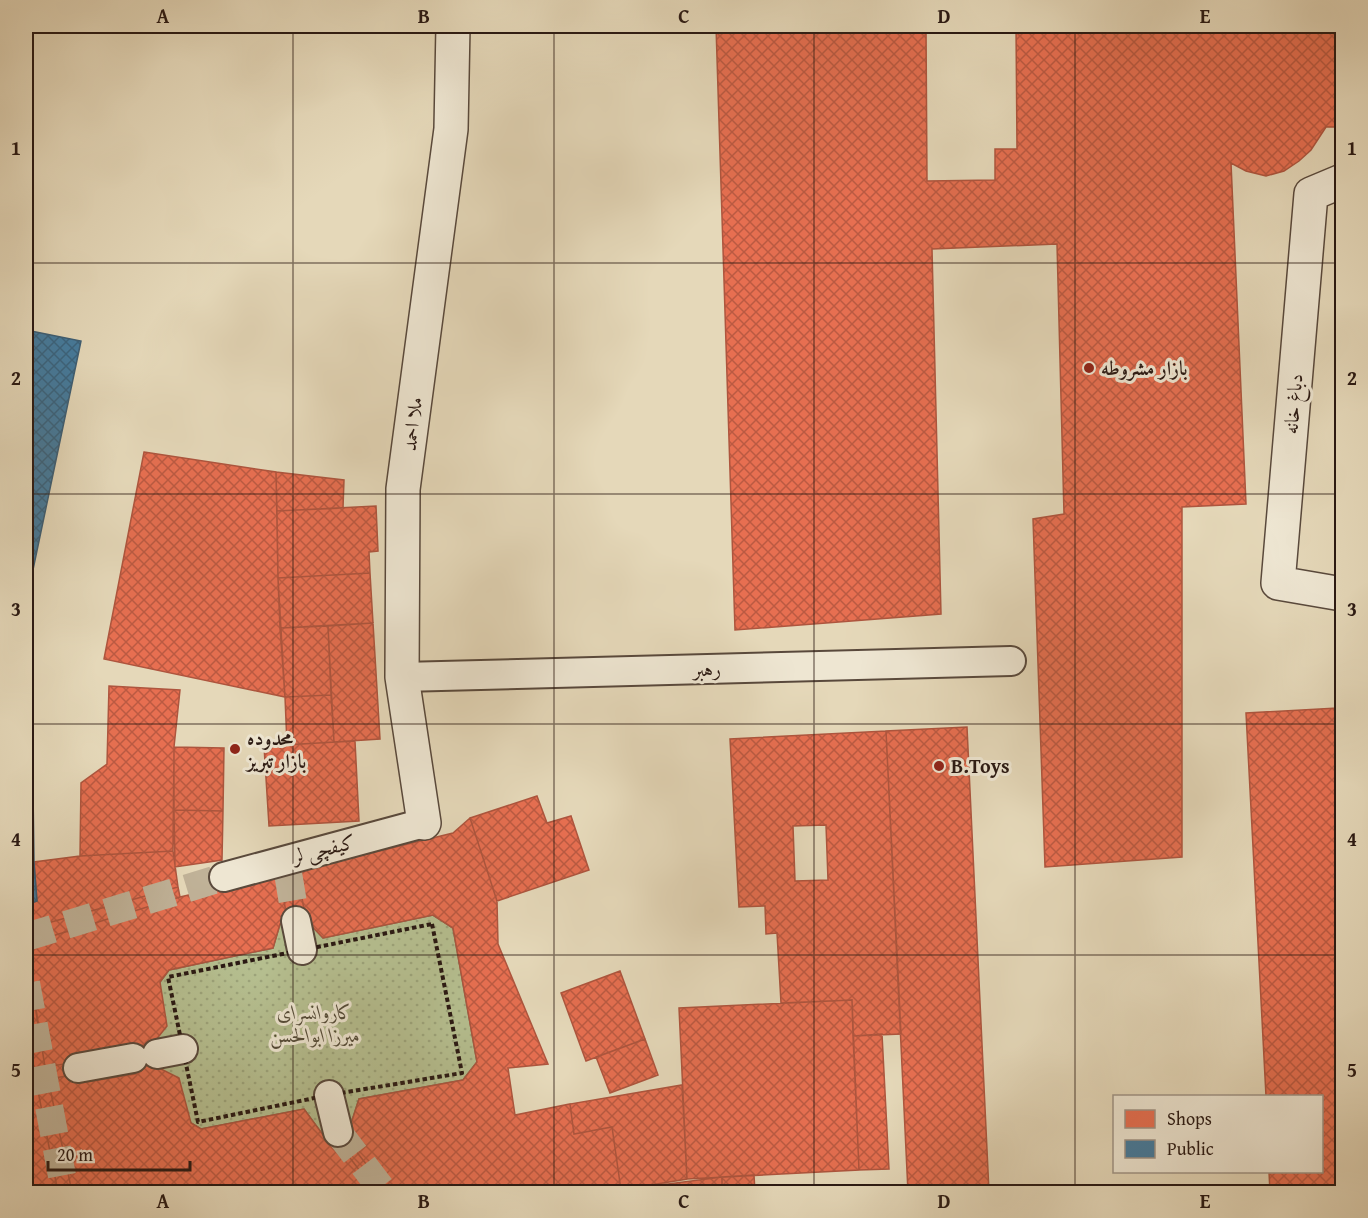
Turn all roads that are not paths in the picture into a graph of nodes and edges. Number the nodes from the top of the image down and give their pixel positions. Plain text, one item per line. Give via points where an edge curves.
1 (453, 26) edge
2 (1342, 181) edge
3 (1342, 594) edge
4 (1011, 661) dead end
5 (402, 677) junction
6 (424, 823) joint
7 (225, 877) tunnel mouth
8 (296, 921) tunnel mouth
9 (302, 950) road end
10 (157, 1054) road end
11 (78, 1068) dead end
12 (329, 1095) road end
13 (338, 1132) tunnel mouth

1 - 5 street, ملا احمد via 451,129 404,489
2 - 3 street, دباغ خانه via 1311,194 1278,583
4 - 5 street, رهبر
5 - 6 street, ملا احمد
6 - 7 street, کیفچی لر via 288,866
8 - 9 street
10 - 11 street
12 - 13 street

